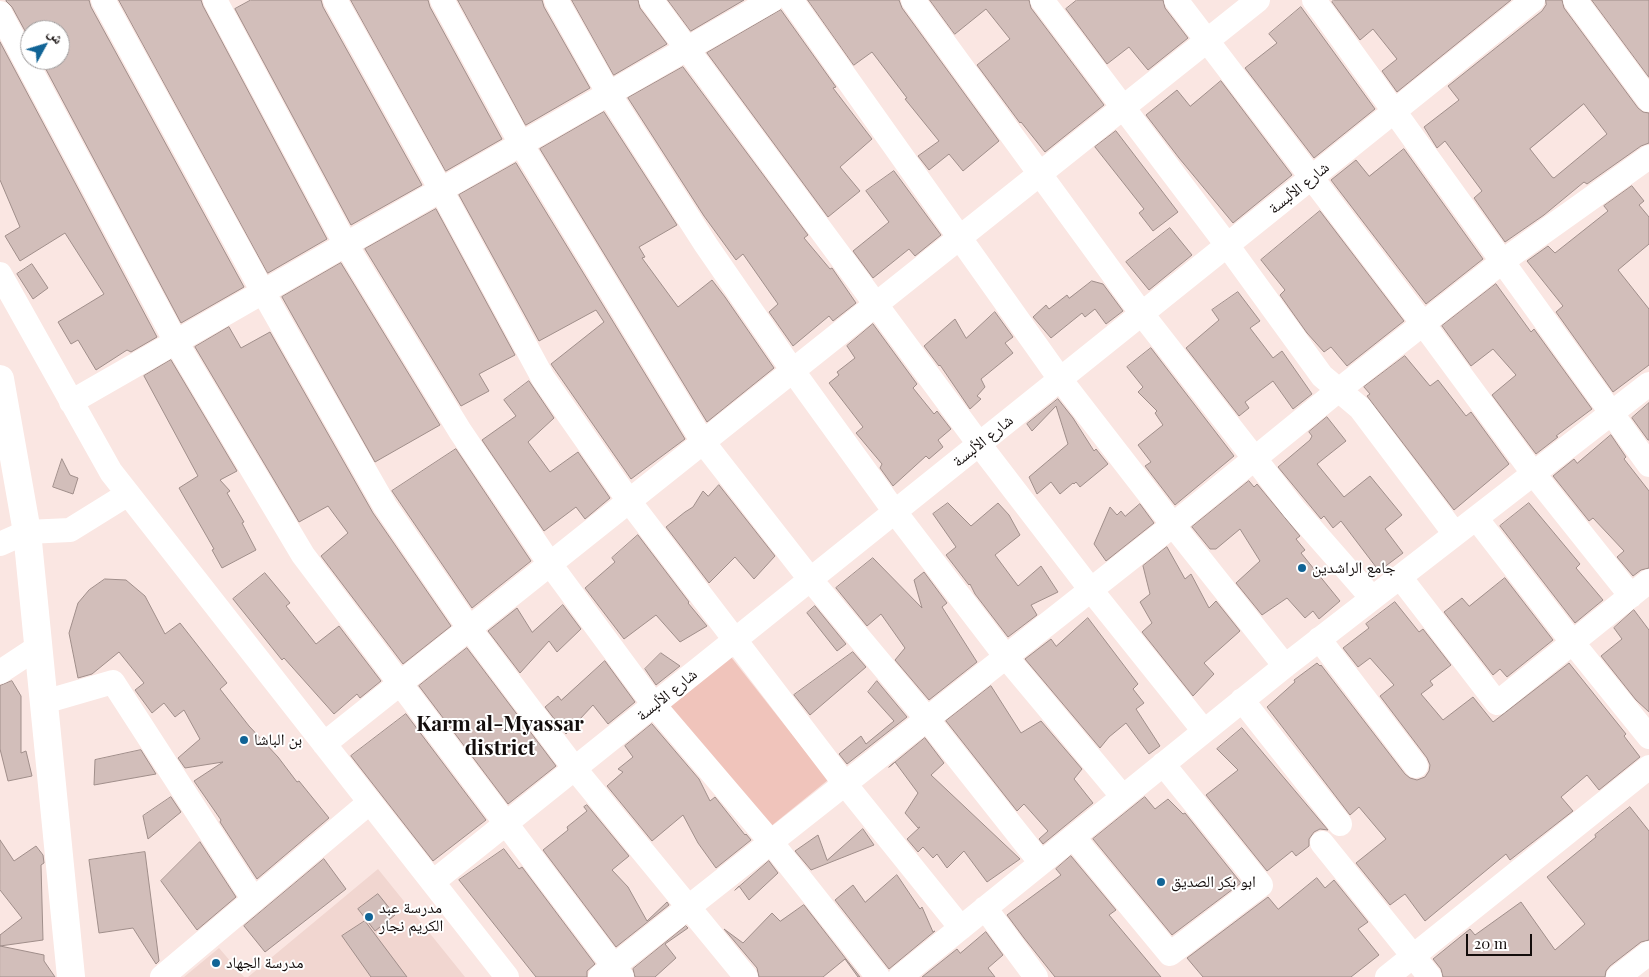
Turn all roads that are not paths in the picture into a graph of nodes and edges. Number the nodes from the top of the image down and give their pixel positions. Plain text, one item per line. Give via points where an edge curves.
1 (103, 0) edge
2 (215, 0) edge
3 (335, 0) edge
4 (442, 0) edge
5 (556, 0) edge
6 (650, 0) edge
7 (772, 0) edge
8 (791, 0) edge
9 (913, 0) edge
10 (1042, 0) edge
11 (1176, 0) edge
12 (1258, 0) edge
13 (1314, 0) edge
14 (1533, 0) edge
15 (1575, 0) edge
16 (0, 13) edge
17 (1207, 41) junction
18 (686, 50) junction
19 (609, 94) junction
20 (1649, 100) edge
21 (1122, 108) junction
22 (1394, 111) junction
23 (521, 144) junction
24 (1649, 157) edge
25 (1039, 175) junction
26 (1312, 177) junction
27 (442, 190) junction
28 (961, 237) junction
29 (346, 245) junction
30 (1227, 245) junction
31 (1503, 261) junction
32 (0, 274) edge
33 (263, 292) junction
34 (876, 304) junction
35 (1142, 314) junction
36 (1424, 324) junction
37 (176, 342) junction
38 (793, 371) junction
39 (0, 379) edge
40 (1060, 379) junction
41 (1649, 384) edge
42 (1340, 389) junction
43 (71, 402) junction
44 (1611, 413) junction
45 (703, 442) junction
46 (979, 444) junction
47 (1255, 459) junction
48 (1649, 465) edge
49 (1533, 474) junction
50 (128, 494) junction
51 (628, 501) junction
52 (895, 512) junction
53 (1476, 518) junction
54 (1173, 525) junction
55 (27, 532) junction
56 (1455, 534) junction
57 (0, 544) edge
58 (550, 564) junction
59 (1400, 577) junction
60 (810, 580) junction
61 (1640, 588) edge
62 (1092, 590) junction
63 (1372, 598) junction
64 (469, 628) junction
65 (1319, 639) junction
66 (735, 640) junction
67 (1573, 643) junction
68 (38, 646) junction
69 (1006, 657) junction
70 (1285, 666) junction
71 (0, 672) edge
72 (400, 683) junction
73 (1242, 700) junction
74 (44, 702) junction
75 (654, 705) junction
76 (927, 719) junction
77 (1204, 731) junction
78 (1649, 737) edge
79 (324, 744) junction
80 (1163, 764) junction
81 (1416, 766) dead end
82 (1649, 768) edge
83 (575, 769) junction
84 (845, 784) junction
85 (1122, 797) junction
86 (370, 802) junction
87 (506, 824) junction
88 (1340, 824) dead end
89 (1074, 838) junction
90 (771, 842) junction
91 (1322, 843) dead end
92 (1041, 863) junction
93 (433, 882) junction
94 (254, 900) junction
95 (689, 906) junction
96 (984, 908) junction
97 (961, 928) junction
98 (1649, 953) edge
99 (1414, 956) junction
100 (612, 973) edge
101 (907, 975) edge
102 (71, 977) edge
103 (162, 977) edge
104 (507, 977) edge
105 (746, 977) edge
106 (878, 977) edge
107 (1036, 977) edge
108 (1387, 977) edge
109 (1430, 977) edge
110 (1618, 977) edge

1 - 33 street
2 - 29 street
3 - 27 street
4 - 23 street
5 - 19 street
6 - 18 street
7 - 18 street
8 - 28 street
9 - 25 street
10 - 21 street
11 - 17 street
12 - 17 street
13 - 22 street
14 - 22 street, شارع الألبسة
15 - 20 street
16 - 37 street
17 - 21 street
17 - 26 street
18 - 19 street
18 - 34 street
19 - 23 street
19 - 38 street via 706,245
21 - 25 street
21 - 30 street
22 - 26 street, شارع الألبسة
22 - 31 street
23 - 27 street
23 - 45 street
24 - 31 street
25 - 28 street
25 - 35 street
26 - 30 street, شارع الألبسة
26 - 36 street
27 - 29 street
27 - 51 street via 543,378
28 - 34 street
28 - 40 street
29 - 33 street
29 - 58 street via 460,430
30 - 35 street, شارع الألبسة
30 - 42 street via 1322,376
31 - 36 street
31 - 44 street
32 - 43 street
33 - 37 street
33 - 64 street via 384,506
34 - 38 street
34 - 46 street
35 - 40 street, شارع الألبسة
35 - 47 street
36 - 42 street
36 - 49 street
37 - 43 street
37 - 72 street via 304,555
38 - 45 street
38 - 52 street
39 - 55 main road
40 - 46 street, شارع الألبسة
40 - 54 street
41 - 44 street
42 - 47 street
42 - 56 street via 1360,408
43 - 50 street via 111,472
44 - 48 street
44 - 49 street
45 - 51 street
45 - 60 street
46 - 52 street, شارع الألبسة
46 - 62 street
47 - 54 street
47 - 63 street
49 - 53 street
49 - 61 street
50 - 55 street via 70,530
50 - 79 street
51 - 58 street
51 - 66 street
52 - 60 street, شارع الألبسة
52 - 69 street
53 - 56 street
53 - 67 street
54 - 62 street
54 - 70 street
55 - 57 street
55 - 68 main road
56 - 59 street
58 - 64 street
58 - 75 street
59 - 63 street
59 - 67 street via 1497,703
60 - 66 street, شارع الألبسة
60 - 76 street
61 - 67 street
62 - 69 street
62 - 77 street
63 - 65 street
64 - 72 street
64 - 83 street
65 - 70 street
65 - 81 street
66 - 75 street, شارع الألبسة
66 - 84 street
67 - 78 street
68 - 71 street
68 - 74 main road
69 - 76 street
69 - 85 street
70 - 73 street
72 - 79 street
72 - 87 street
73 - 77 street
73 - 88 street
74 - 94 street via 113,682
74 - 102 main road
75 - 83 street, شارع الألبسة
75 - 90 street
76 - 84 street
76 - 92 street
77 - 80 street
79 - 86 street
80 - 85 street
80 - 89 street via 1261,885 1170,954
82 - 99 street
83 - 87 street, شارع الألبسة
83 - 95 street
84 - 90 street
84 - 97 street
85 - 89 street
86 - 93 street
86 - 94 street
87 - 93 street, شارع الألبسة
87 - 100 street
89 - 92 street
90 - 95 street
90 - 106 street
91 - 99 street
92 - 96 street
93 - 104 street
94 - 103 street
95 - 100 street
95 - 105 street
96 - 97 street
96 - 107 street
97 - 101 street
98 - 110 street
99 - 108 street
99 - 109 street

